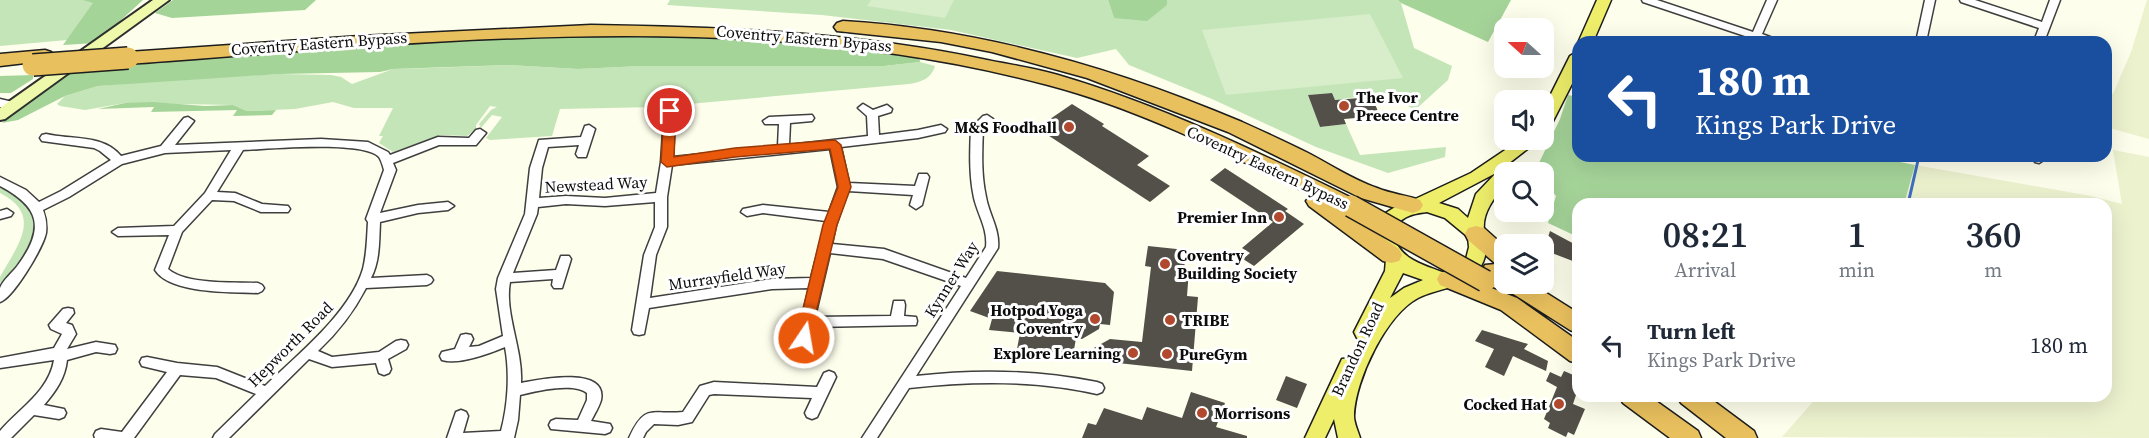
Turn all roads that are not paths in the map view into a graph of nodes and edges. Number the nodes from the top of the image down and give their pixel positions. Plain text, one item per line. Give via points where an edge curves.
1 (162, 0) edge
2 (1604, 0) edge
3 (1647, 0) edge
4 (1772, 0) edge
5 (1930, 0) edge
6 (1965, 0) edge
7 (2055, 0) edge
8 (2044, 26) junction
9 (822, 27) junction
10 (1588, 36) edge
11 (1747, 36) edge
12 (1751, 36) edge
13 (1922, 36) edge
14 (2041, 36) edge
15 (845, 39) junction
16 (134, 53) junction
17 (0, 60) edge
18 (39, 61) junction
19 (0, 68) edge
20 (1572, 68) edge
21 (1554, 103) edge
22 (4, 108) edge
23 (887, 109) dead end
24 (686, 110) dead end
25 (670, 111) junction
26 (656, 112) dead end
27 (808, 118) dead end
28 (987, 119) dead end
29 (785, 120) junction
30 (188, 121) dead end
31 (769, 121) dead end
32 (589, 129) dead end
33 (941, 129) dead end
34 (874, 139) junction
35 (478, 140) dead end
36 (47, 141) dead end
37 (585, 141) junction
38 (835, 145) junction
39 (239, 147) junction
40 (165, 149) junction
41 (783, 150) junction
42 (1518, 150) edge
43 (582, 154) dead end
44 (388, 160) junction
45 (118, 161) junction
46 (667, 162) junction
47 (923, 177) dead end
48 (0, 181) edge
49 (1494, 186) edge
50 (844, 187) junction
51 (920, 191) junction
52 (209, 196) junction
53 (661, 197) junction
54 (1355, 202) junction
55 (533, 204) junction
56 (916, 205) dead end
57 (1415, 205) junction
58 (448, 206) dead end
59 (38, 208) junction
60 (276, 212) dead end
61 (747, 212) dead end
62 (832, 217) junction
63 (372, 219) junction
64 (127, 229) dead end
65 (177, 230) junction
66 (1475, 233) junction
67 (824, 248) junction
68 (1393, 257) junction
69 (565, 259) dead end
70 (1494, 267) edge
71 (1494, 271) edge
72 (422, 277) dead end
73 (504, 278) junction
74 (1445, 279) junction
75 (363, 283) junction
76 (815, 283) junction
77 (252, 284) dead end
78 (969, 284) junction
79 (2, 292) edge
80 (1523, 294) edge
81 (1531, 294) edge
82 (1548, 294) edge
83 (644, 304) junction
84 (899, 305) dead end
85 (68, 312) dead end
86 (1572, 312) edge
87 (897, 320) junction
88 (1572, 320) edge
89 (911, 321) dead end
90 (808, 322) junction
91 (639, 330) dead end
92 (1572, 336) edge
93 (511, 338) junction
94 (804, 338) dead end
95 (466, 339) dead end
96 (401, 345) dead end
97 (110, 349) dead end
98 (1572, 350) edge
99 (307, 353) junction
100 (59, 355) junction
101 (147, 362) dead end
102 (0, 363) edge
103 (177, 369) junction
104 (829, 377) dead end
105 (905, 382) junction
106 (1097, 388) dead end
107 (514, 390) junction
108 (265, 392) junction
109 (820, 393) junction
110 (1639, 402) edge
111 (1661, 402) edge
112 (1686, 402) edge
113 (1697, 402) edge
114 (34, 409) junction
115 (59, 413) dead end
116 (812, 413) dead end
117 (461, 416) dead end
118 (556, 425) dead end
119 (582, 426) junction
120 (605, 428) dead end
121 (5, 435) dead end
122 (101, 435) dead end
123 (507, 437) edge
124 (1314, 437) edge
125 (125, 438) edge
126 (220, 438) edge
127 (454, 438) edge
128 (465, 438) edge
129 (636, 438) edge
130 (869, 438) edge
131 (1341, 438) edge
132 (1349, 438) edge
133 (1689, 438) edge
134 (1707, 438) edge
135 (1734, 438) edge
136 (1745, 438) edge

1 - 22 main road
2 - 10 main road
3 - 11 street
4 - 12 street
5 - 13 street
6 - 8 street
7 - 8 street
8 - 14 street
9 - 16 highway, Coventry Eastern Bypass via 685,19 524,20
9 - 54 highway, Coventry Eastern Bypass via 963,47 1085,78 1230,134
9 - 57 highway via 913,32 1089,73 1234,127 1372,196
15 - 16 highway, Coventry Eastern Bypass via 738,30 581,28
15 - 54 highway, Coventry Eastern Bypass via 994,64 1097,93 1150,112
15 - 68 highway via 993,70 1096,100 1171,128 1276,176 1327,207
16 - 18 highway, Coventry Eastern Bypass, bridge
17 - 18 highway, Coventry Eastern Bypass
18 - 19 highway, Coventry Eastern Bypass
20 - 21 main road
23 - 34 street via 867,111
24 - 25 street
25 - 26 street
25 - 46 street
27 - 29 street
28 - 78 street, Kynner Way via 977,128 977,154 980,197 993,241 990,253
29 - 31 street
29 - 41 street
30 - 40 street
32 - 37 street
33 - 34 street
34 - 38 street
35 - 44 street via 438,141
36 - 45 street via 102,147
37 - 43 street
37 - 55 street via 543,143
38 - 41 street
38 - 50 street
39 - 40 street
39 - 44 street via 354,144 378,150
39 - 52 street
40 - 45 street
41 - 46 street
42 - 57 main road via 1483,176
44 - 63 street, Hepworth Road via 390,170
45 - 59 street
46 - 53 street
47 - 51 street
48 - 59 street via 30,197
49 - 66 main road via 1482,199
50 - 51 street
50 - 62 street
51 - 56 street
52 - 60 street via 235,197
52 - 65 street
53 - 55 street, Newstead Way
53 - 83 street via 661,227 650,255
54 - 71 highway, Coventry Eastern Bypass, bridge
55 - 73 street
57 - 66 main road via 1443,210 1458,217
57 - 68 main road via 1387,220 1383,238
58 - 63 street via 435,203
59 - 79 street via 42,225 38,243 24,268
61 - 62 street via 763,204
62 - 67 street
63 - 75 street, Hepworth Road via 373,248
64 - 65 street
65 - 77 street via 162,264 164,274 195,283
66 - 70 highway
66 - 74 main road via 1478,255 1470,267
67 - 76 street
67 - 78 street via 884,254
68 - 74 main road via 1412,271
68 - 124 main road, Brandon Road via 1394,272
69 - 73 street via 559,280
72 - 75 street
73 - 93 street via 502,300
74 - 98 highway via 1509,304
74 - 132 main road, Brandon Road via 1403,298 1384,318 1358,369 1344,417
75 - 99 street, Hepworth Road via 341,318
76 - 83 street, Murrayfield Way via 762,285
76 - 90 street
78 - 105 street, Kynner Way
80 - 92 highway, Coventry Eastern Bypass
81 - 88 highway
82 - 86 highway
83 - 91 street
84 - 87 street
85 - 100 street via 56,325 69,334
87 - 89 street
87 - 90 street
90 - 94 street
93 - 95 street via 480,351 453,356
93 - 107 street
96 - 99 street via 383,363 332,362
97 - 100 street via 96,347
99 - 108 street, Hepworth Road
100 - 102 street
100 - 114 street via 56,376
101 - 103 street
103 - 108 street via 217,373
103 - 125 street
104 - 109 street
105 - 106 street via 1024,376
105 - 130 street, Kynner Way
107 - 119 street via 569,382 589,385 594,400
107 - 123 street
108 - 126 street, Hepworth Road
109 - 116 street
109 - 129 street via 705,390 687,418 650,418 641,424
110 - 133 highway
111 - 134 highway
112 - 135 highway
113 - 136 highway
114 - 115 street
114 - 121 street via 16,421
117 - 127 street
118 - 119 street
119 - 120 street
122 - 125 street
123 - 128 street
124 - 131 main road

